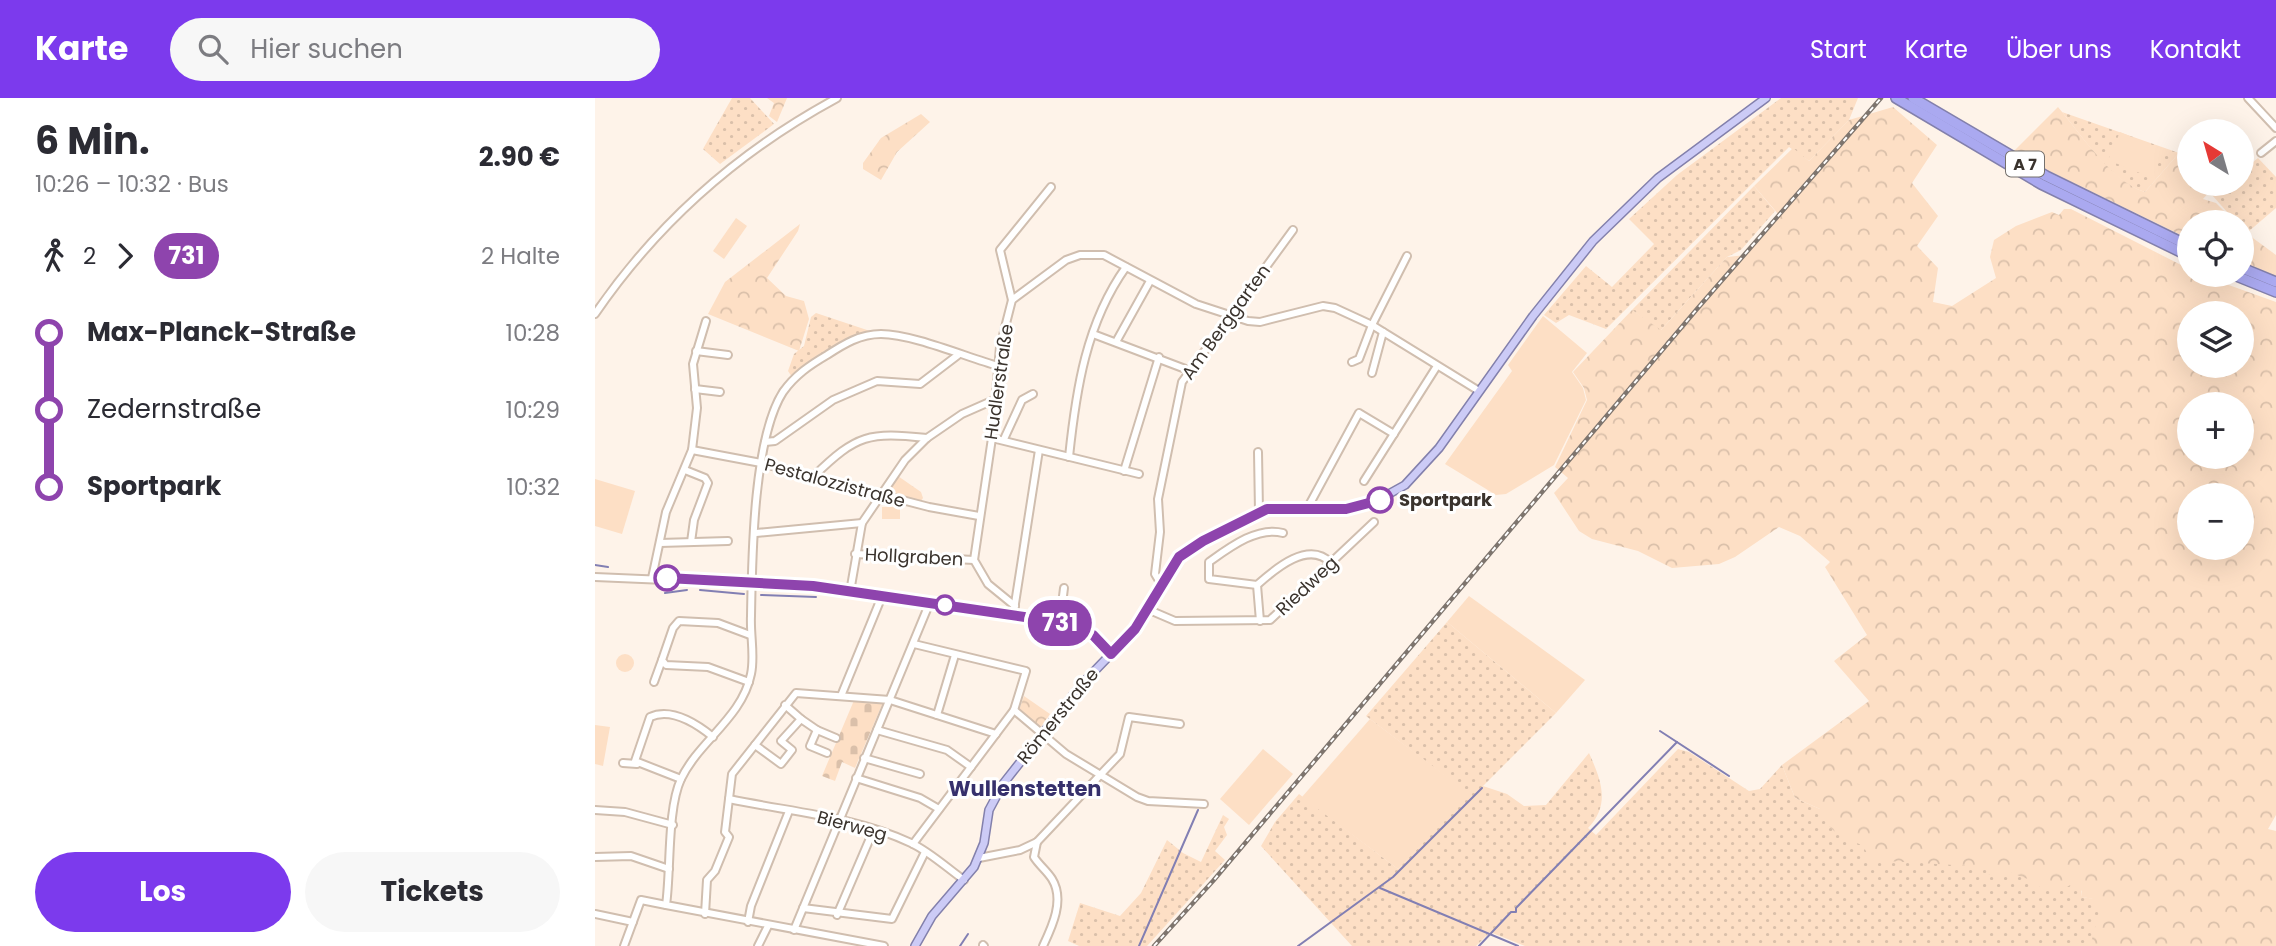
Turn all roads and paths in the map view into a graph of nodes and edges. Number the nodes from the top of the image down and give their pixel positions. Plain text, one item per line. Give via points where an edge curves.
1 (837, 98) edge
2 (1766, 98) edge
3 (1896, 98) edge
4 (2248, 98) edge
5 (1913, 102) edge
6 (2276, 128) edge
7 (2276, 141) edge
8 (2261, 153) dead end
9 (1051, 187) dead end
10 (1293, 230) dead end
11 (2151, 233) junction
12 (2177, 242) edge
13 (2177, 249) edge
14 (1407, 256) dead end
15 (1126, 267) junction
16 (2254, 273) edge
17 (1150, 281) junction
18 (2276, 282) edge
19 (2254, 283) edge
20 (2276, 292) edge
21 (1012, 300) junction
22 (595, 314) edge
23 (1227, 317) junction
24 (706, 321) dead end
25 (1372, 325) junction
26 (1383, 332) junction
27 (1093, 334) junction
28 (1116, 342) junction
29 (696, 351) junction
30 (728, 355) dead end
31 (958, 355) junction
32 (1159, 357) junction
33 (1356, 361) dead end
34 (998, 366) junction
35 (1437, 366) junction
36 (1188, 370) junction
37 (1372, 373) dead end
38 (695, 389) junction
39 (1479, 391) junction
40 (720, 392) dead end
41 (1033, 394) dead end
42 (996, 399) junction
43 (1394, 434) junction
44 (927, 438) junction
45 (992, 438) junction
46 (1004, 439) junction
47 (765, 442) junction
48 (692, 450) junction
49 (1039, 450) junction
50 (1258, 452) dead end
51 (1069, 457) junction
52 (761, 463) junction
53 (685, 470) junction
54 (1124, 471) junction
55 (1139, 474) dead end
56 (814, 476) junction
57 (1364, 481) dead end
58 (880, 494) junction
59 (1307, 509) junction
60 (1259, 511) junction
61 (979, 516) junction
62 (1374, 522) dead end
63 (862, 523) junction
64 (756, 533) junction
65 (1283, 533) dead end
66 (728, 541) dead end
67 (691, 542) junction
68 (660, 543) junction
69 (855, 554) junction
70 (974, 559) junction
71 (1331, 563) junction
72 (595, 577) edge
73 (652, 578) junction
74 (752, 584) junction
75 (1161, 584) junction
76 (1257, 585) junction
77 (1064, 588) dead end
78 (850, 592) junction
79 (882, 596) junction
80 (930, 602) junction
81 (1014, 606) junction
82 (1147, 609) junction
83 (1014, 615) junction
84 (1260, 621) junction
85 (1069, 626) junction
86 (750, 635) junction
87 (914, 644) junction
88 (1111, 654) junction
89 (955, 655) junction
90 (662, 660) junction
91 (655, 682) dead end
92 (750, 682) junction
93 (841, 696) junction
94 (890, 700) junction
95 (785, 705) junction
96 (1014, 710) junction
97 (937, 715) junction
98 (801, 719) junction
99 (1180, 724) dead end
100 (817, 730) junction
101 (877, 730) junction
102 (996, 734) junction
103 (1042, 734) junction
104 (713, 737) junction
105 (836, 738) dead end
106 (755, 745) junction
107 (827, 753) dead end
108 (864, 758) junction
109 (623, 763) dead end
110 (637, 764) junction
111 (971, 767) junction
112 (920, 774) dead end
113 (1098, 776) junction
114 (856, 778) junction
115 (681, 779) junction
116 (729, 799) junction
117 (1204, 804) dead end
118 (939, 809) junction
119 (595, 810) edge
120 (789, 810) junction
121 (839, 819) junction
122 (673, 825) junction
123 (874, 829) junction
124 (1037, 842) junction
125 (913, 844) junction
126 (925, 852) junction
127 (595, 857) edge
128 (979, 858) junction
129 (669, 869) junction
130 (964, 880) junction
131 (666, 905) junction
132 (803, 908) junction
133 (595, 914) edge
134 (705, 914) junction
135 (837, 915) junction
136 (633, 922) junction
137 (748, 922) junction
138 (768, 926) junction
139 (794, 930) junction
140 (624, 946) edge
141 (758, 946) edge
142 (884, 946) edge
143 (915, 946) edge
144 (1043, 946) edge

1 - 22 street via 759,145 700,192 636,258
2 - 39 main road, Römerstraße via 1628,205 1560,279
3 - 5 highway, A 7
4 - 6 street
5 - 11 highway, A 7
7 - 8 street
9 - 21 street via 1000,250
10 - 23 street, Am Berggarten
11 - 12 highway, A 7
11 - 13 highway, A 7
14 - 25 street
15 - 17 street, Hudlerstraße
15 - 21 street, Hudlerstraße via 1104,255 1080,255 1050,270
15 - 27 street via 1105,299
16 - 18 highway
17 - 23 street, Hudlerstraße
17 - 28 street
19 - 20 highway
21 - 34 street, Hudlerstraße
23 - 25 street, Hudlerstraße via 1260,322 1323,306
23 - 36 street, Am Berggarten
24 - 29 street
25 - 26 street, Hudlerstraße
25 - 33 street
26 - 35 street, Hudlerstraße
26 - 37 street
27 - 28 street
27 - 51 street via 1078,383
28 - 32 street
29 - 30 street
29 - 38 street via 692,364
31 - 34 street
31 - 47 street via 921,384 877,381 833,400 775,441
31 - 47 street via 901,337 881,334 856,339 791,382
32 - 36 street
32 - 54 street
34 - 42 street, Hudlerstraße
35 - 39 street, Hudlerstraße
35 - 43 street
36 - 75 street, Am Berggarten via 1177,398 1158,499 1155,574
38 - 40 street
38 - 48 street
39 - 59 main road, Römerstraße via 1439,448 1405,485 1378,500 1346,509
41 - 46 street via 1022,400
42 - 44 street via 962,414
42 - 45 street, Hudlerstraße
43 - 57 street
43 - 59 street via 1359,413
44 - 56 street via 868,435
44 - 58 street
45 - 46 street
45 - 61 street, Hudlerstraße
46 - 49 street
47 - 52 street
48 - 52 street, Pestalozzistraße
48 - 53 street
49 - 51 street
49 - 81 street
50 - 60 street
51 - 54 street
52 - 56 street, Pestalozzistraße
52 - 64 street
53 - 67 street via 708,483
53 - 68 street via 666,512
54 - 55 street
56 - 58 street, Pestalozzistraße
58 - 61 street, Pestalozzistraße
58 - 63 street
59 - 60 main road, Römerstraße
60 - 75 main road, Römerstraße via 1186,551
61 - 70 street, Hudlerstraße
62 - 71 street, Riedweg
63 - 64 street
63 - 69 street
64 - 74 street
65 - 76 street via 1272,530 1253,536 1209,562 1212,581
66 - 67 street
67 - 68 street
68 - 73 street
69 - 70 street, Hollgraben
69 - 78 street
70 - 81 street via 988,584
71 - 76 street via 1316,553 1287,561
71 - 84 street, Riedweg via 1278,615
72 - 73 street
73 - 74 street
74 - 78 street
74 - 86 street
75 - 82 main road, Römerstraße
76 - 84 street
77 - 85 street via 1061,612 1071,620
78 - 79 street
79 - 80 street
79 - 93 street
80 - 83 street
80 - 87 street
81 - 83 street
82 - 84 street, Riedweg via 1175,621
82 - 88 main road, Römerstraße
83 - 85 street
85 - 88 street via 1095,637
86 - 90 street via 718,623 679,621
86 - 92 street
87 - 89 street
87 - 94 street
88 - 103 main road, Römerstraße
89 - 96 street via 1026,671
89 - 97 street
90 - 91 street
90 - 92 street via 666,665 708,667
92 - 104 street
93 - 94 street
93 - 95 street via 796,693
94 - 97 street
94 - 101 street
95 - 98 street
95 - 106 street
96 - 102 street
96 - 103 street
97 - 102 street
98 - 100 street
98 - 106 street via 781,741 792,750 781,764
99 - 113 street via 1129,717 1120,754
100 - 105 street
100 - 107 street via 810,746
101 - 108 street
101 - 111 street via 947,750
102 - 111 street
103 - 113 street
103 - 128 main road, Römerstraße via 993,800
104 - 110 street via 687,719 654,715 636,756
104 - 115 street
106 - 116 street via 732,774
108 - 112 street
108 - 114 street
109 - 110 street
110 - 115 street
111 - 118 street
113 - 117 street via 1148,801
113 - 124 street
114 - 118 street via 920,798
114 - 121 street
115 - 122 street
116 - 120 street, Bierweg
116 - 134 street via 725,832 729,837 707,880
118 - 125 street
119 - 122 street via 625,812
120 - 121 street, Bierweg
120 - 137 street
121 - 123 street, Bierweg
121 - 132 street
122 - 129 street
123 - 125 street, Bierweg
123 - 135 street
124 - 128 street
124 - 144 street via 1034,857 1051,878 1058,897
125 - 126 street, Bierweg
126 - 130 street, Bierweg
126 - 135 street via 891,919
127 - 129 street via 631,856
128 - 130 main road, Römerstraße
129 - 131 street
130 - 143 main road, Römerstraße via 932,916
131 - 134 street
131 - 136 street via 643,899
132 - 135 street
132 - 139 street
133 - 136 street
134 - 137 street
136 - 140 street
137 - 138 street
138 - 139 street
138 - 141 street
139 - 142 street

